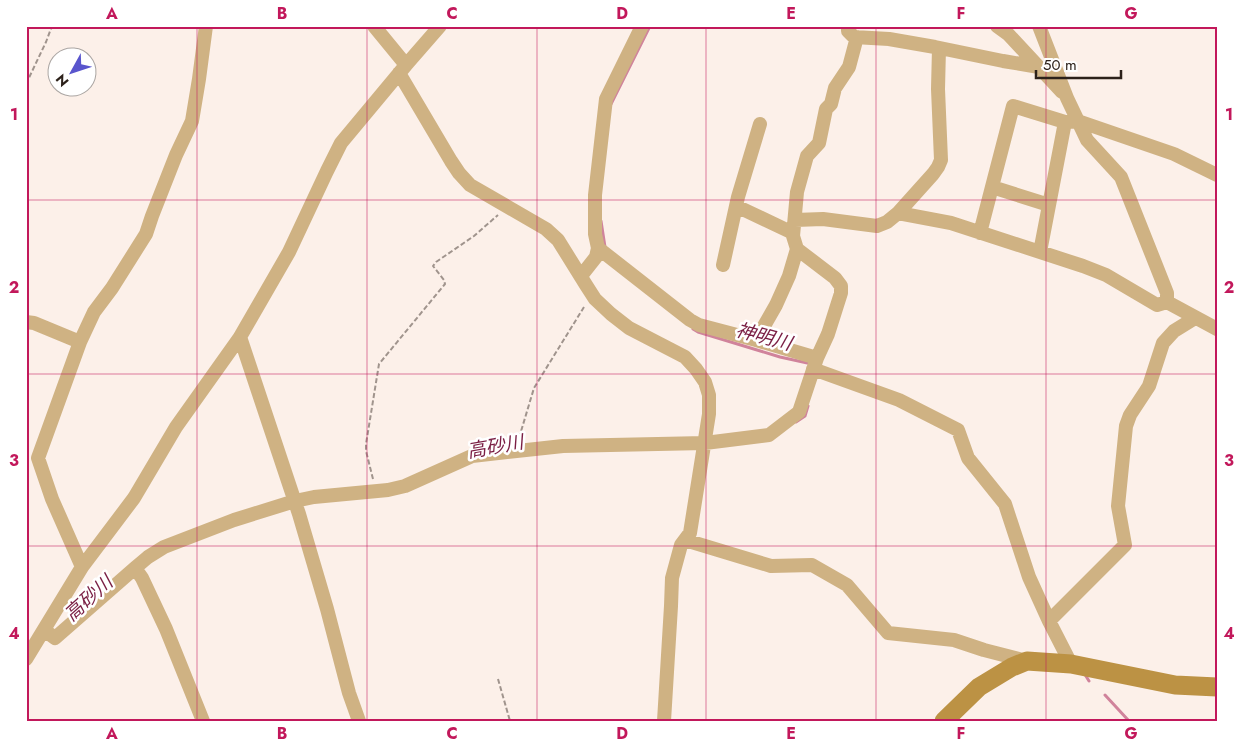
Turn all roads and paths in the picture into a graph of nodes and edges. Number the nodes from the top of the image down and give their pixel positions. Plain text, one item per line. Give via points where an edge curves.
1 (52, 26) edge
2 (206, 26) edge
3 (374, 26) edge
4 (440, 26) edge
5 (642, 26) edge
6 (997, 26) edge
7 (1039, 26) edge
8 (853, 32) edge
9 (939, 48) junction
10 (1039, 67) junction
11 (402, 69) junction
12 (26, 84) edge
13 (1067, 98) junction
14 (1072, 121) junction
15 (760, 124) dead end
16 (1217, 175) edge
17 (992, 187) junction
18 (1049, 204) junction
19 (736, 206) junction
20 (508, 207) junction
21 (898, 213) junction
22 (794, 226) junction
23 (980, 232) junction
24 (598, 248) junction
25 (797, 249) junction
26 (1040, 252) junction
27 (723, 265) dead end
28 (581, 276) junction
29 (592, 294) junction
30 (1167, 302) junction
31 (1196, 318) junction
32 (26, 322) edge
33 (1217, 329) edge
34 (240, 337) junction
35 (756, 340) junction
36 (80, 342) junction
37 (815, 364) junction
38 (705, 442) junction
39 (516, 451) junction
40 (376, 491) junction
41 (295, 501) junction
42 (685, 540) junction
43 (82, 567) junction
44 (135, 568) junction
45 (1049, 620) junction
46 (44, 630) junction
47 (26, 659) edge
48 (1027, 661) junction
49 (1071, 664) junction
50 (498, 679) dead end
51 (1217, 687) edge
52 (203, 721) edge
53 (359, 721) edge
54 (510, 721) edge
55 (664, 721) edge
56 (944, 721) edge

1 - 12 path
2 - 36 street via 192,121 146,234 94,312
3 - 11 street
4 - 11 street
5 - 24 street via 606,99 595,194
6 - 10 street
7 - 13 street
8 - 9 street
8 - 22 street via 849,67 826,109 820,143 807,156 797,192
9 - 10 street
9 - 21 street via 941,160 933,174
10 - 13 street
11 - 20 street via 459,173 470,185
11 - 34 street via 342,143 289,252
13 - 14 street
14 - 16 street via 1174,154
14 - 17 street via 1013,106
14 - 18 street
14 - 30 street via 1121,177 1167,293
15 - 19 street
17 - 18 street
17 - 23 street
18 - 26 street
19 - 22 street
19 - 27 street
20 - 28 street via 546,228 558,240
20 - 40 path via 436,262 433,266 445,284 379,364 366,444
21 - 22 street via 877,226 823,219
21 - 23 street
22 - 25 street
23 - 26 street
24 - 28 street via 596,257
24 - 35 street via 699,326
25 - 35 street via 776,305
25 - 37 street via 841,286 828,334
26 - 30 street via 1106,275 1157,305
28 - 29 street
29 - 38 street via 629,328 685,357 696,369 709,395
29 - 39 path via 534,388
30 - 31 street
31 - 33 street
31 - 45 street via 1174,331 1163,343 1149,386 1126,426 1118,506 1125,545
32 - 36 street
34 - 41 street
34 - 43 street via 176,426 134,498
35 - 37 street
36 - 43 street via 38,458
37 - 38 street via 799,412 769,435
37 - 45 street via 900,400 958,430 968,458 1004,504 1029,576
38 - 39 street via 563,446
38 - 42 street via 690,532
39 - 40 street via 472,456 405,486
40 - 41 street
41 - 44 street via 234,520 164,548
41 - 53 street
42 - 48 street via 771,566 812,565 847,585 888,633 954,640
42 - 55 street via 672,578
43 - 46 street
44 - 46 street via 55,638
44 - 52 street via 166,629
45 - 49 street
46 - 47 street
48 - 49 street
48 - 56 street via 979,687
49 - 51 street via 1175,685
50 - 54 path

